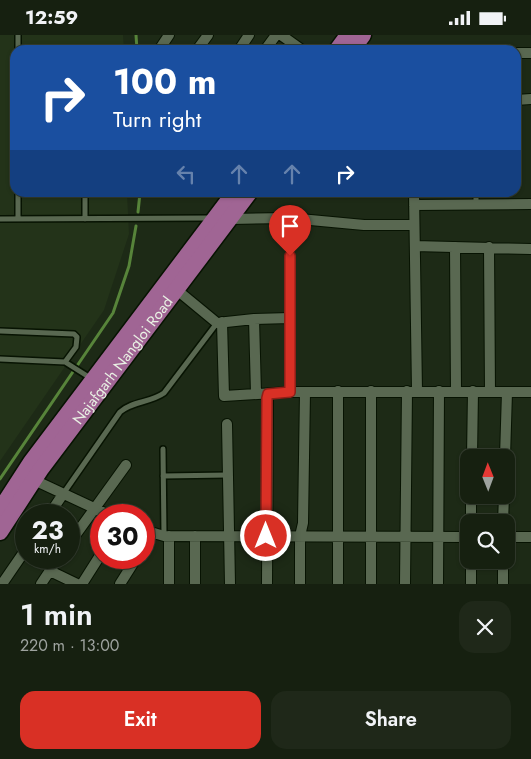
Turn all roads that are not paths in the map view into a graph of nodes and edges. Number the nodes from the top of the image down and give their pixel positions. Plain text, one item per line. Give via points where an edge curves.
1 (281, 35) edge
2 (295, 45) edge
3 (18, 197) edge
4 (84, 197) edge
5 (232, 197) edge
6 (245, 197) edge
7 (414, 197) edge
8 (476, 197) edge
9 (476, 204) junction
10 (531, 204) edge
11 (414, 205) junction
12 (224, 218) junction
13 (289, 218) junction
14 (0, 219) edge
15 (18, 219) junction
16 (85, 219) junction
17 (414, 225) junction
18 (415, 246) junction
19 (455, 247) junction
20 (489, 247) junction
21 (531, 249) edge
22 (177, 290) junction
23 (290, 318) junction
24 (254, 319) junction
25 (220, 322) junction
26 (0, 331) edge
27 (0, 359) edge
28 (68, 363) junction
29 (88, 375) junction
30 (305, 391) junction
31 (338, 391) junction
32 (371, 391) junction
33 (412, 391) junction
34 (439, 391) junction
35 (456, 391) junction
36 (473, 391) junction
37 (290, 392) junction
38 (490, 392) junction
39 (507, 392) junction
40 (531, 392) edge
41 (256, 393) junction
42 (268, 394) junction
43 (227, 424) dead end
44 (163, 449) dead end
45 (472, 449) edge
46 (505, 449) edge
47 (126, 465) dead end
48 (164, 475) junction
49 (228, 475) junction
50 (34, 480) junction
51 (63, 494) junction
52 (56, 504) edge
53 (97, 504) edge
54 (90, 506) edge
55 (0, 510) edge
56 (90, 514) edge
57 (80, 528) edge
58 (0, 532) edge
59 (155, 533) edge
60 (167, 536) junction
61 (196, 536) junction
62 (230, 536) junction
63 (266, 536) junction
64 (300, 537) junction
65 (337, 537) junction
66 (371, 537) junction
67 (405, 537) junction
68 (438, 537) junction
69 (460, 537) edge
70 (515, 537) edge
71 (531, 537) edge
72 (15, 565) edge
73 (92, 569) edge
74 (129, 569) edge
75 (471, 569) edge
76 (503, 569) edge
77 (50, 571) joint
78 (2, 584) edge
79 (41, 584) edge
80 (77, 584) edge
81 (82, 584) edge
82 (120, 584) edge
83 (169, 584) edge
84 (195, 584) edge
85 (230, 584) edge
86 (267, 584) edge
87 (300, 584) edge
88 (338, 584) edge
89 (371, 584) edge
90 (405, 584) edge
91 (438, 584) edge
92 (471, 584) edge
93 (503, 584) edge

1 - 2 street
3 - 15 lane
4 - 16 lane
5 - 12 main road
6 - 12 main road, Najafgarh Nangloi Road
7 - 11 street
8 - 9 lane
9 - 10 street
9 - 11 street
11 - 17 street
12 - 13 street
12 - 16 lane
12 - 22 main road, Najafgarh Nangloi Road
12 - 29 main road
13 - 17 street via 364,225
13 - 23 lane
14 - 15 lane
15 - 16 lane
17 - 18 street
18 - 19 street
18 - 33 street
19 - 20 street
19 - 35 street
20 - 21 street
20 - 38 street
22 - 25 street
22 - 50 main road, Najafgarh Nangloi Road
23 - 24 street
23 - 37 street
24 - 25 street
24 - 41 street
25 - 41 street via 224,396
25 - 51 lane via 164,393 155,400 120,412
26 - 28 lane via 74,334 78,342
27 - 28 lane
28 - 29 lane
29 - 55 main road
30 - 31 street
30 - 37 street
30 - 64 street via 303,523
31 - 32 street
31 - 65 street
32 - 33 street
32 - 66 street
33 - 34 street
33 - 67 street
34 - 35 street
34 - 68 street
35 - 36 street
36 - 38 street
36 - 45 street
37 - 42 street
38 - 39 street
39 - 40 street
39 - 46 street
41 - 42 street
42 - 63 street
43 - 49 street
44 - 48 lane
47 - 53 street
48 - 49 lane
48 - 60 lane
49 - 62 street
50 - 51 street
50 - 58 main road, Najafgarh Nangloi Road
51 - 52 street
51 - 54 street
56 - 57 street
59 - 60 street
60 - 61 street
60 - 83 street
61 - 62 street
61 - 84 street
62 - 63 street
62 - 85 street
63 - 64 street
63 - 86 street
64 - 65 street
64 - 87 street
65 - 66 street
65 - 88 street
66 - 67 street
66 - 89 street
67 - 68 street
67 - 90 street
68 - 69 street
68 - 91 street
70 - 71 street
72 - 78 street
73 - 81 street
74 - 82 street
75 - 92 street
76 - 93 street
77 - 79 street
77 - 80 street

